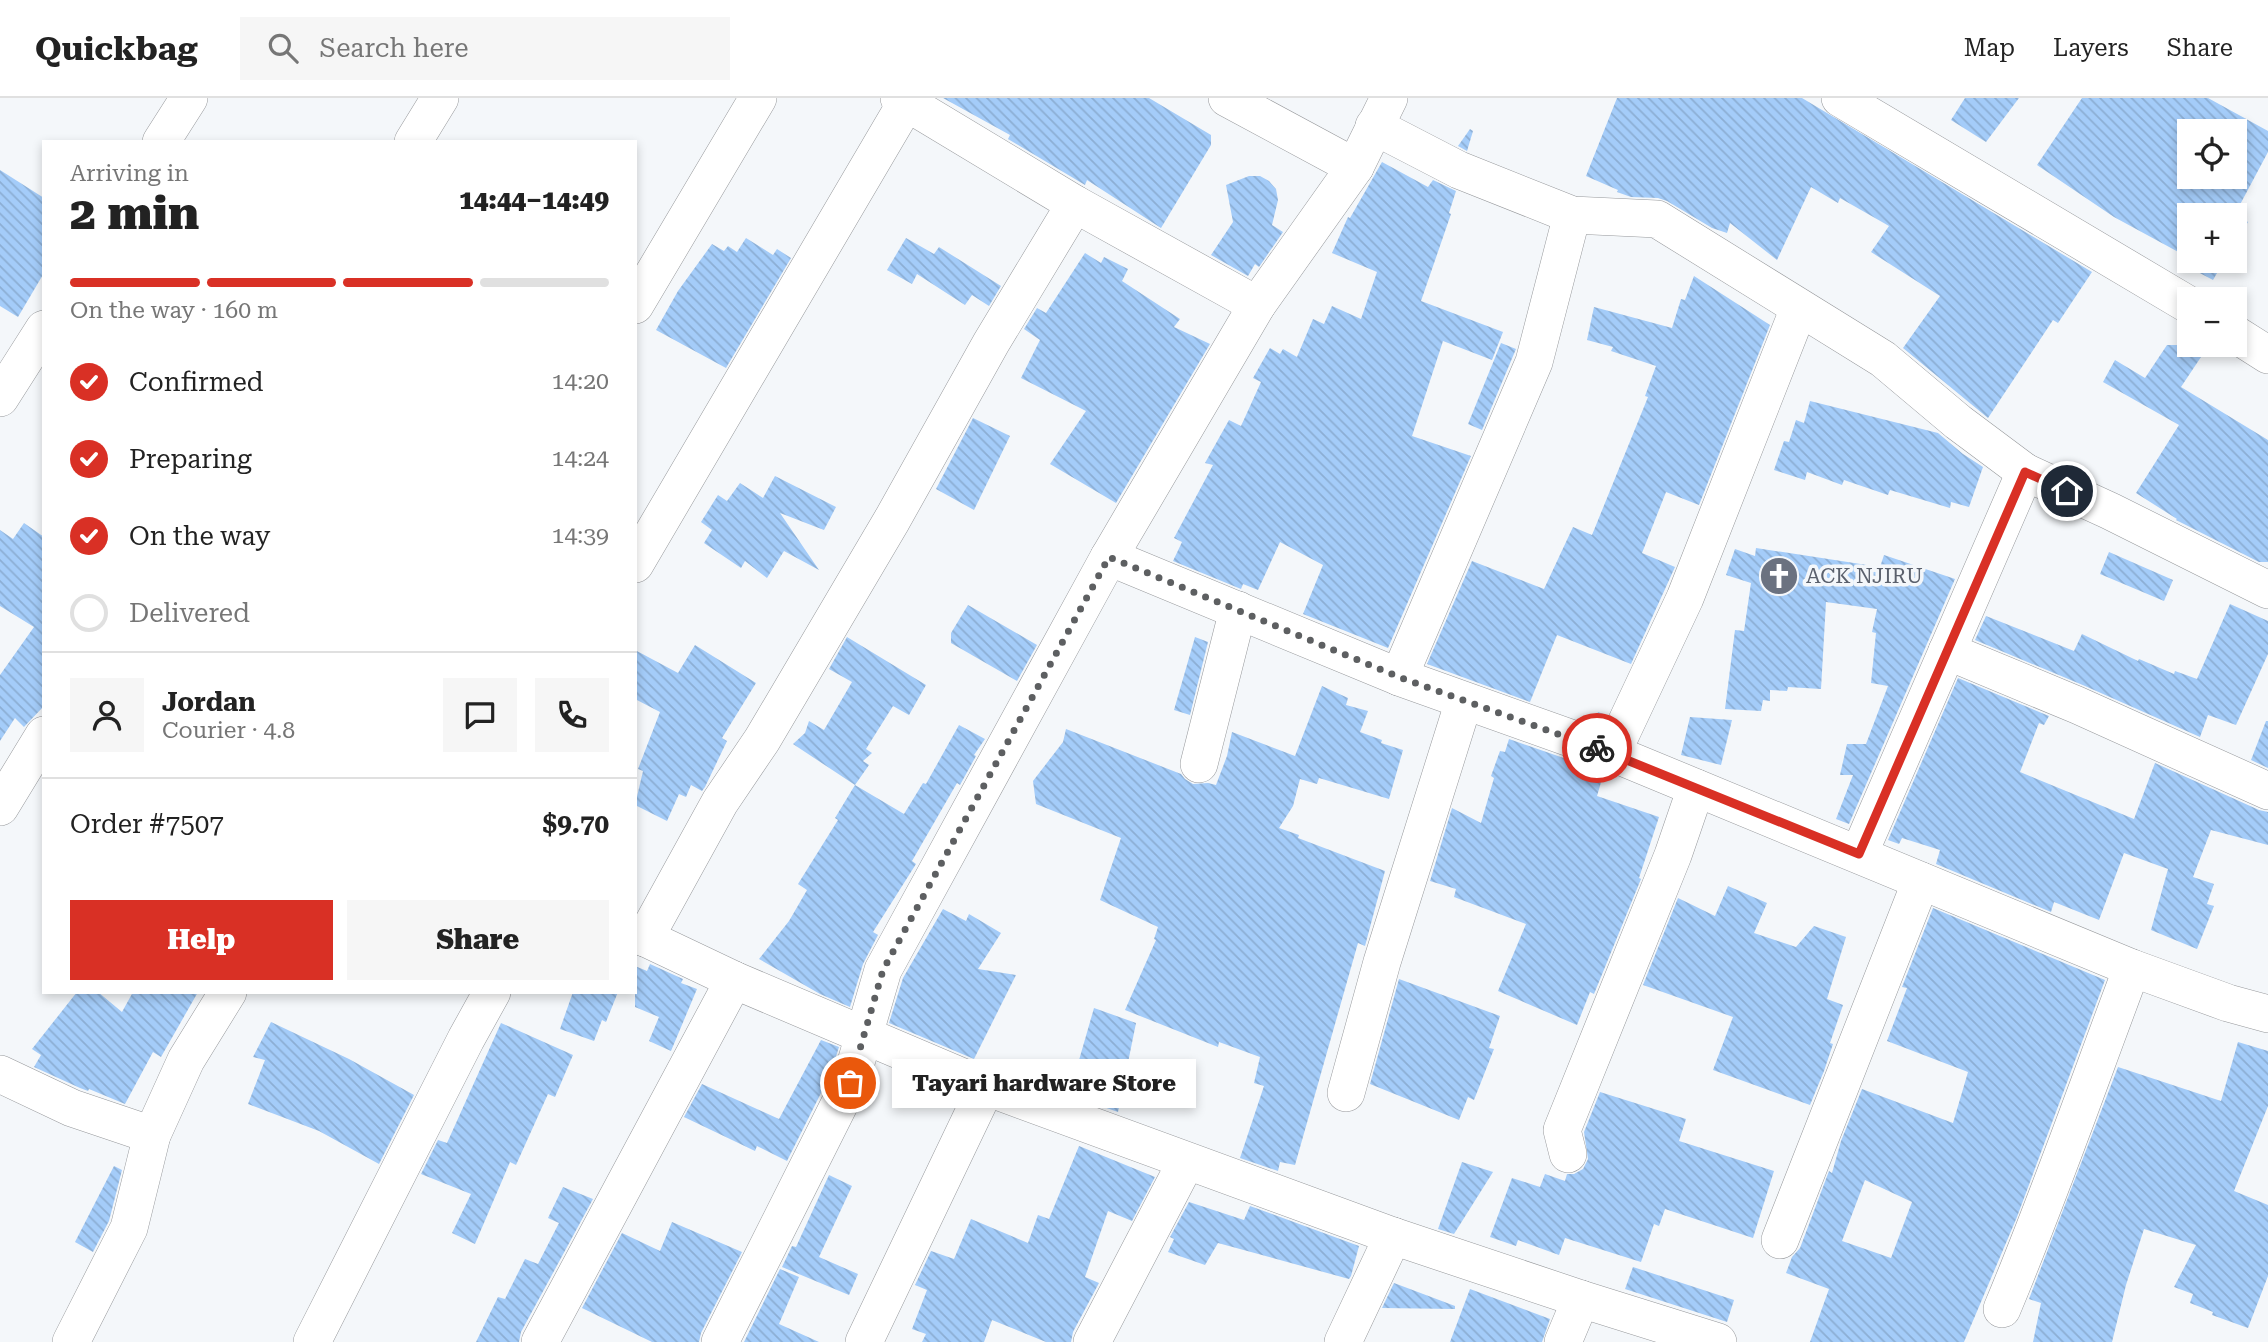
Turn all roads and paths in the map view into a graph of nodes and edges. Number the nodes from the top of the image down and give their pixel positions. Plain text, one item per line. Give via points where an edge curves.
1 (189, 98) edge
2 (440, 98) edge
3 (758, 98) edge
4 (1227, 98) edge
5 (1840, 98) edge
6 (902, 100) edge
7 (1382, 112) edge
8 (162, 140) edge
9 (414, 140) edge
10 (1355, 167) junction
11 (1075, 204) junction
12 (1572, 215) junction
13 (2177, 298) edge
14 (637, 302) edge
15 (1257, 305) junction
16 (1799, 308) junction
17 (42, 332) edge
18 (2247, 342) edge
19 (2268, 355) edge
20 (0, 398) edge
21 (2025, 472) junction
22 (1109, 557) junction
23 (637, 561) edge
24 (2268, 590) edge
25 (1238, 610) junction
26 (1947, 651) junction
27 (1399, 677) junction
28 (1464, 701) junction
29 (42, 738) edge
30 (1612, 753) junction
31 (1199, 764) dead end
32 (1696, 788) junction
33 (2268, 791) edge
34 (0, 807) edge
35 (1859, 854) junction
36 (1921, 881) junction
37 (640, 936) edge
38 (2132, 968) junction
39 (734, 980) junction
40 (227, 994) edge
41 (491, 994) edge
42 (2268, 1014) edge
43 (865, 1035) junction
44 (0, 1074) edge
45 (986, 1087) junction
46 (1346, 1093) dead end
47 (152, 1135) junction
48 (1568, 1154) dead end
49 (1186, 1161) junction
50 (1393, 1236) junction
51 (1780, 1240) dead end
52 (1581, 1299) junction
53 (2002, 1309) dead end
54 (71, 1342) edge
55 (312, 1342) edge
56 (540, 1342) edge
57 (720, 1342) edge
58 (864, 1342) edge
59 (1092, 1342) edge
60 (1343, 1342) edge
61 (1563, 1342) edge
62 (1718, 1342) edge

1 - 8 street
2 - 9 street
3 - 14 street
4 - 10 street
5 - 13 street
6 - 11 street
6 - 23 street
7 - 10 street
7 - 12 street via 1459,170
10 - 15 street
11 - 15 street
11 - 37 street via 769,729
12 - 16 street via 1657,219
12 - 27 street via 1534,362
15 - 22 street
16 - 21 street via 1883,359
16 - 30 street via 1685,598
17 - 20 street
18 - 19 street
21 - 24 street
21 - 26 street
22 - 25 street
22 - 43 street via 883,970
25 - 27 street
25 - 31 street
26 - 33 street
26 - 35 street
27 - 28 street
28 - 30 street
28 - 46 street
29 - 34 street
30 - 32 street
32 - 35 street
32 - 48 street via 1562,1130
35 - 36 street
36 - 38 street
36 - 51 street
37 - 39 street
38 - 42 street
38 - 53 street
39 - 43 street
39 - 56 street
40 - 47 street via 186,1060
41 - 55 street
43 - 45 street
43 - 57 street via 850,1083
44 - 47 street via 72,1108
45 - 49 street
45 - 58 street
47 - 54 street via 129,1228
49 - 50 street
49 - 59 street
50 - 52 street
50 - 60 street
52 - 61 street
52 - 62 street

